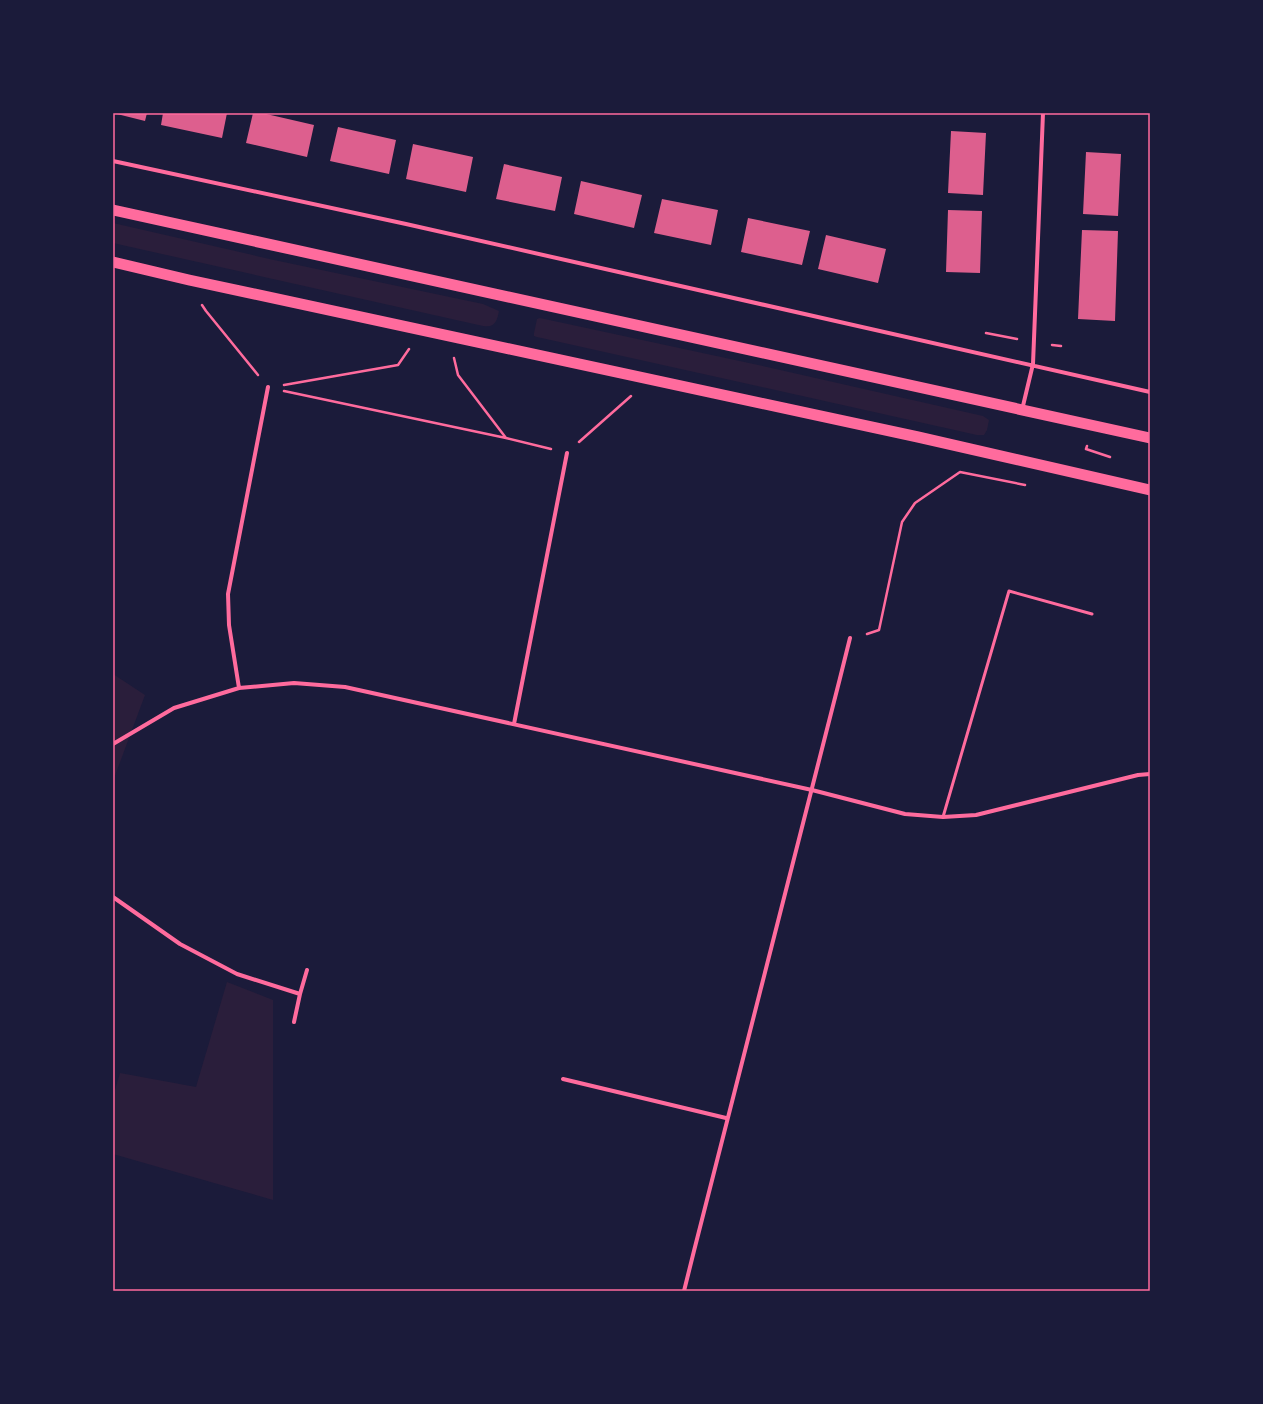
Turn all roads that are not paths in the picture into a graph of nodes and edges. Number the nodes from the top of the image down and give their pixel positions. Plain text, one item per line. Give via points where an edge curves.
1 (1043, 113) edge
2 (113, 161) edge
3 (113, 210) edge
4 (113, 262) edge
5 (1033, 364) junction
6 (268, 387) road end
7 (1150, 392) edge
8 (1022, 410) junction
9 (1150, 438) edge
10 (567, 453) road end
11 (1150, 490) edge
12 (1092, 614) dead end
13 (850, 638) road end
14 (239, 688) junction
15 (514, 724) junction
16 (113, 744) edge
17 (1150, 774) edge
18 (812, 790) junction
19 (943, 816) junction
20 (113, 897) edge
21 (307, 970) dead end
22 (300, 994) junction
23 (294, 1022) dead end
24 (563, 1079) dead end
25 (726, 1118) junction
26 (684, 1291) edge

1 - 5 street
2 - 5 street
3 - 8 highway
4 - 11 highway
5 - 7 street
5 - 8 street
6 - 14 street via 228,594 229,626
8 - 9 highway
10 - 15 street
12 - 19 lane via 1009,591
13 - 18 street
14 - 15 street via 294,683 345,687
14 - 16 street via 174,708
15 - 18 street
17 - 19 street via 976,815
18 - 19 street via 905,814
18 - 25 street
20 - 22 street via 180,944 237,974
21 - 22 street
22 - 23 street
24 - 25 street
25 - 26 street

